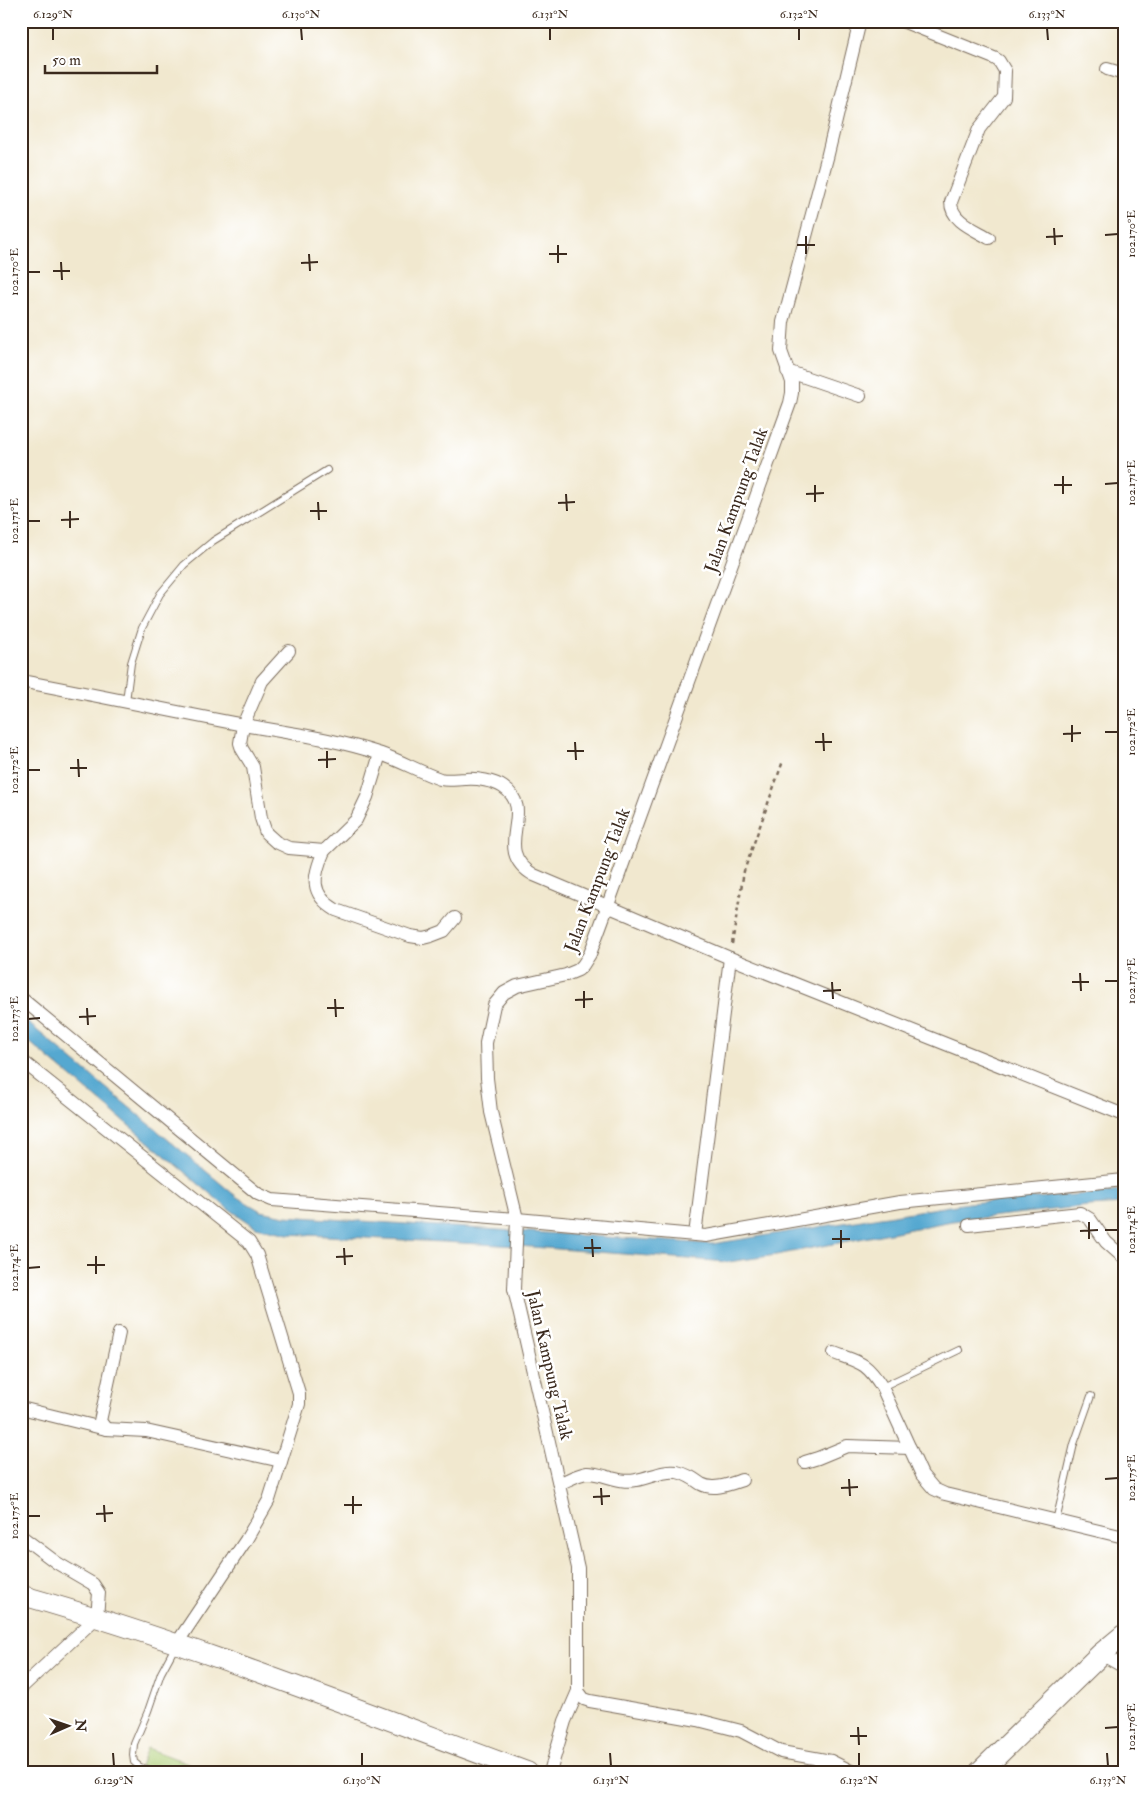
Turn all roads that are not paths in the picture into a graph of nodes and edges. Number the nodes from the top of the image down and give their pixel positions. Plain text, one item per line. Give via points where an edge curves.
1 (860, 21) edge
2 (902, 21) edge
3 (1107, 69) dead end
4 (1124, 74) edge
5 (989, 238) dead end
6 (788, 372) junction
7 (860, 396) dead end
8 (327, 470) dead end
9 (289, 651) dead end
10 (21, 681) edge
11 (126, 701) junction
12 (243, 725) junction
13 (380, 754) junction
14 (324, 851) junction
15 (608, 905) junction
16 (455, 918) dead end
17 (730, 958) junction
18 (21, 998) edge
19 (21, 1060) edge
20 (1124, 1115) edge
21 (1124, 1180) edge
22 (516, 1223) junction
23 (969, 1224) dead end
24 (695, 1235) junction
25 (1124, 1258) edge
26 (119, 1333) dead end
27 (959, 1350) dead end
28 (834, 1353) dead end
29 (882, 1386) junction
30 (1091, 1396) dead end
31 (21, 1408) edge
32 (106, 1429) junction
33 (910, 1448) junction
34 (281, 1461) junction
35 (805, 1462) dead end
36 (742, 1480) dead end
37 (559, 1484) junction
38 (1056, 1521) junction
39 (21, 1536) edge
40 (1124, 1537) edge
41 (21, 1595) edge
42 (97, 1617) junction
43 (1124, 1635) edge
44 (177, 1643) junction
45 (1101, 1654) junction
46 (1124, 1667) edge
47 (21, 1688) edge
48 (578, 1690) junction
49 (158, 1772) edge
50 (528, 1772) edge
51 (550, 1772) edge
52 (853, 1772) edge
53 (980, 1772) edge

1 - 6 street, Jalan Kampung Talak via 783,322 781,351
2 - 5 street via 994,58 1005,71 1004,97 979,129 951,202 956,218
3 - 4 street
6 - 7 street
6 - 15 street, Jalan Kampung Talak via 792,382 790,403
8 - 11 lane via 213,541 184,566 160,594 142,628 131,663
9 - 12 street via 262,681
10 - 11 street
11 - 12 street
12 - 13 street via 324,739
12 - 14 street via 240,743 253,767 266,833 284,847
13 - 14 street via 356,820
13 - 15 street via 442,779 473,779 503,786 516,802 518,812 513,845 519,863 534,875
14 - 16 street via 316,869 316,888 328,905 336,910 418,938 439,934
15 - 17 street
15 - 22 street, Jalan Kampung Talak via 590,954 578,970 510,988 498,998 492,1012 486,1043 487,1078 491,1112
17 - 20 street
17 - 24 street
18 - 22 street via 262,1197 276,1201
19 - 34 street via 252,1246 299,1393 299,1404
21 - 24 street via 900,1202 710,1236
22 - 24 street
22 - 37 street, Jalan Kampung Talak via 514,1289
23 - 25 street via 1080,1213 1087,1216 1106,1242
26 - 32 street via 100,1421
27 - 29 lane
28 - 29 street via 867,1367
29 - 33 street
30 - 38 lane via 1074,1444
31 - 32 street
32 - 34 street via 146,1431
33 - 35 street via 847,1446
33 - 38 street via 925,1480 939,1492
34 - 44 street via 269,1500
36 - 37 street via 712,1486 703,1485 678,1472 622,1481 586,1473
37 - 48 street, Jalan Kampung Talak via 578,1568
38 - 40 street
39 - 42 street via 93,1584 99,1592
41 - 42 street
42 - 44 street
42 - 47 street
43 - 45 main road
44 - 49 lane via 160,1673 132,1755 140,1767
44 - 50 street
45 - 46 street
45 - 53 main road
48 - 51 street, Jalan Kampung Talak
48 - 52 street via 584,1699 590,1701 698,1720 744,1732 781,1752 831,1760

